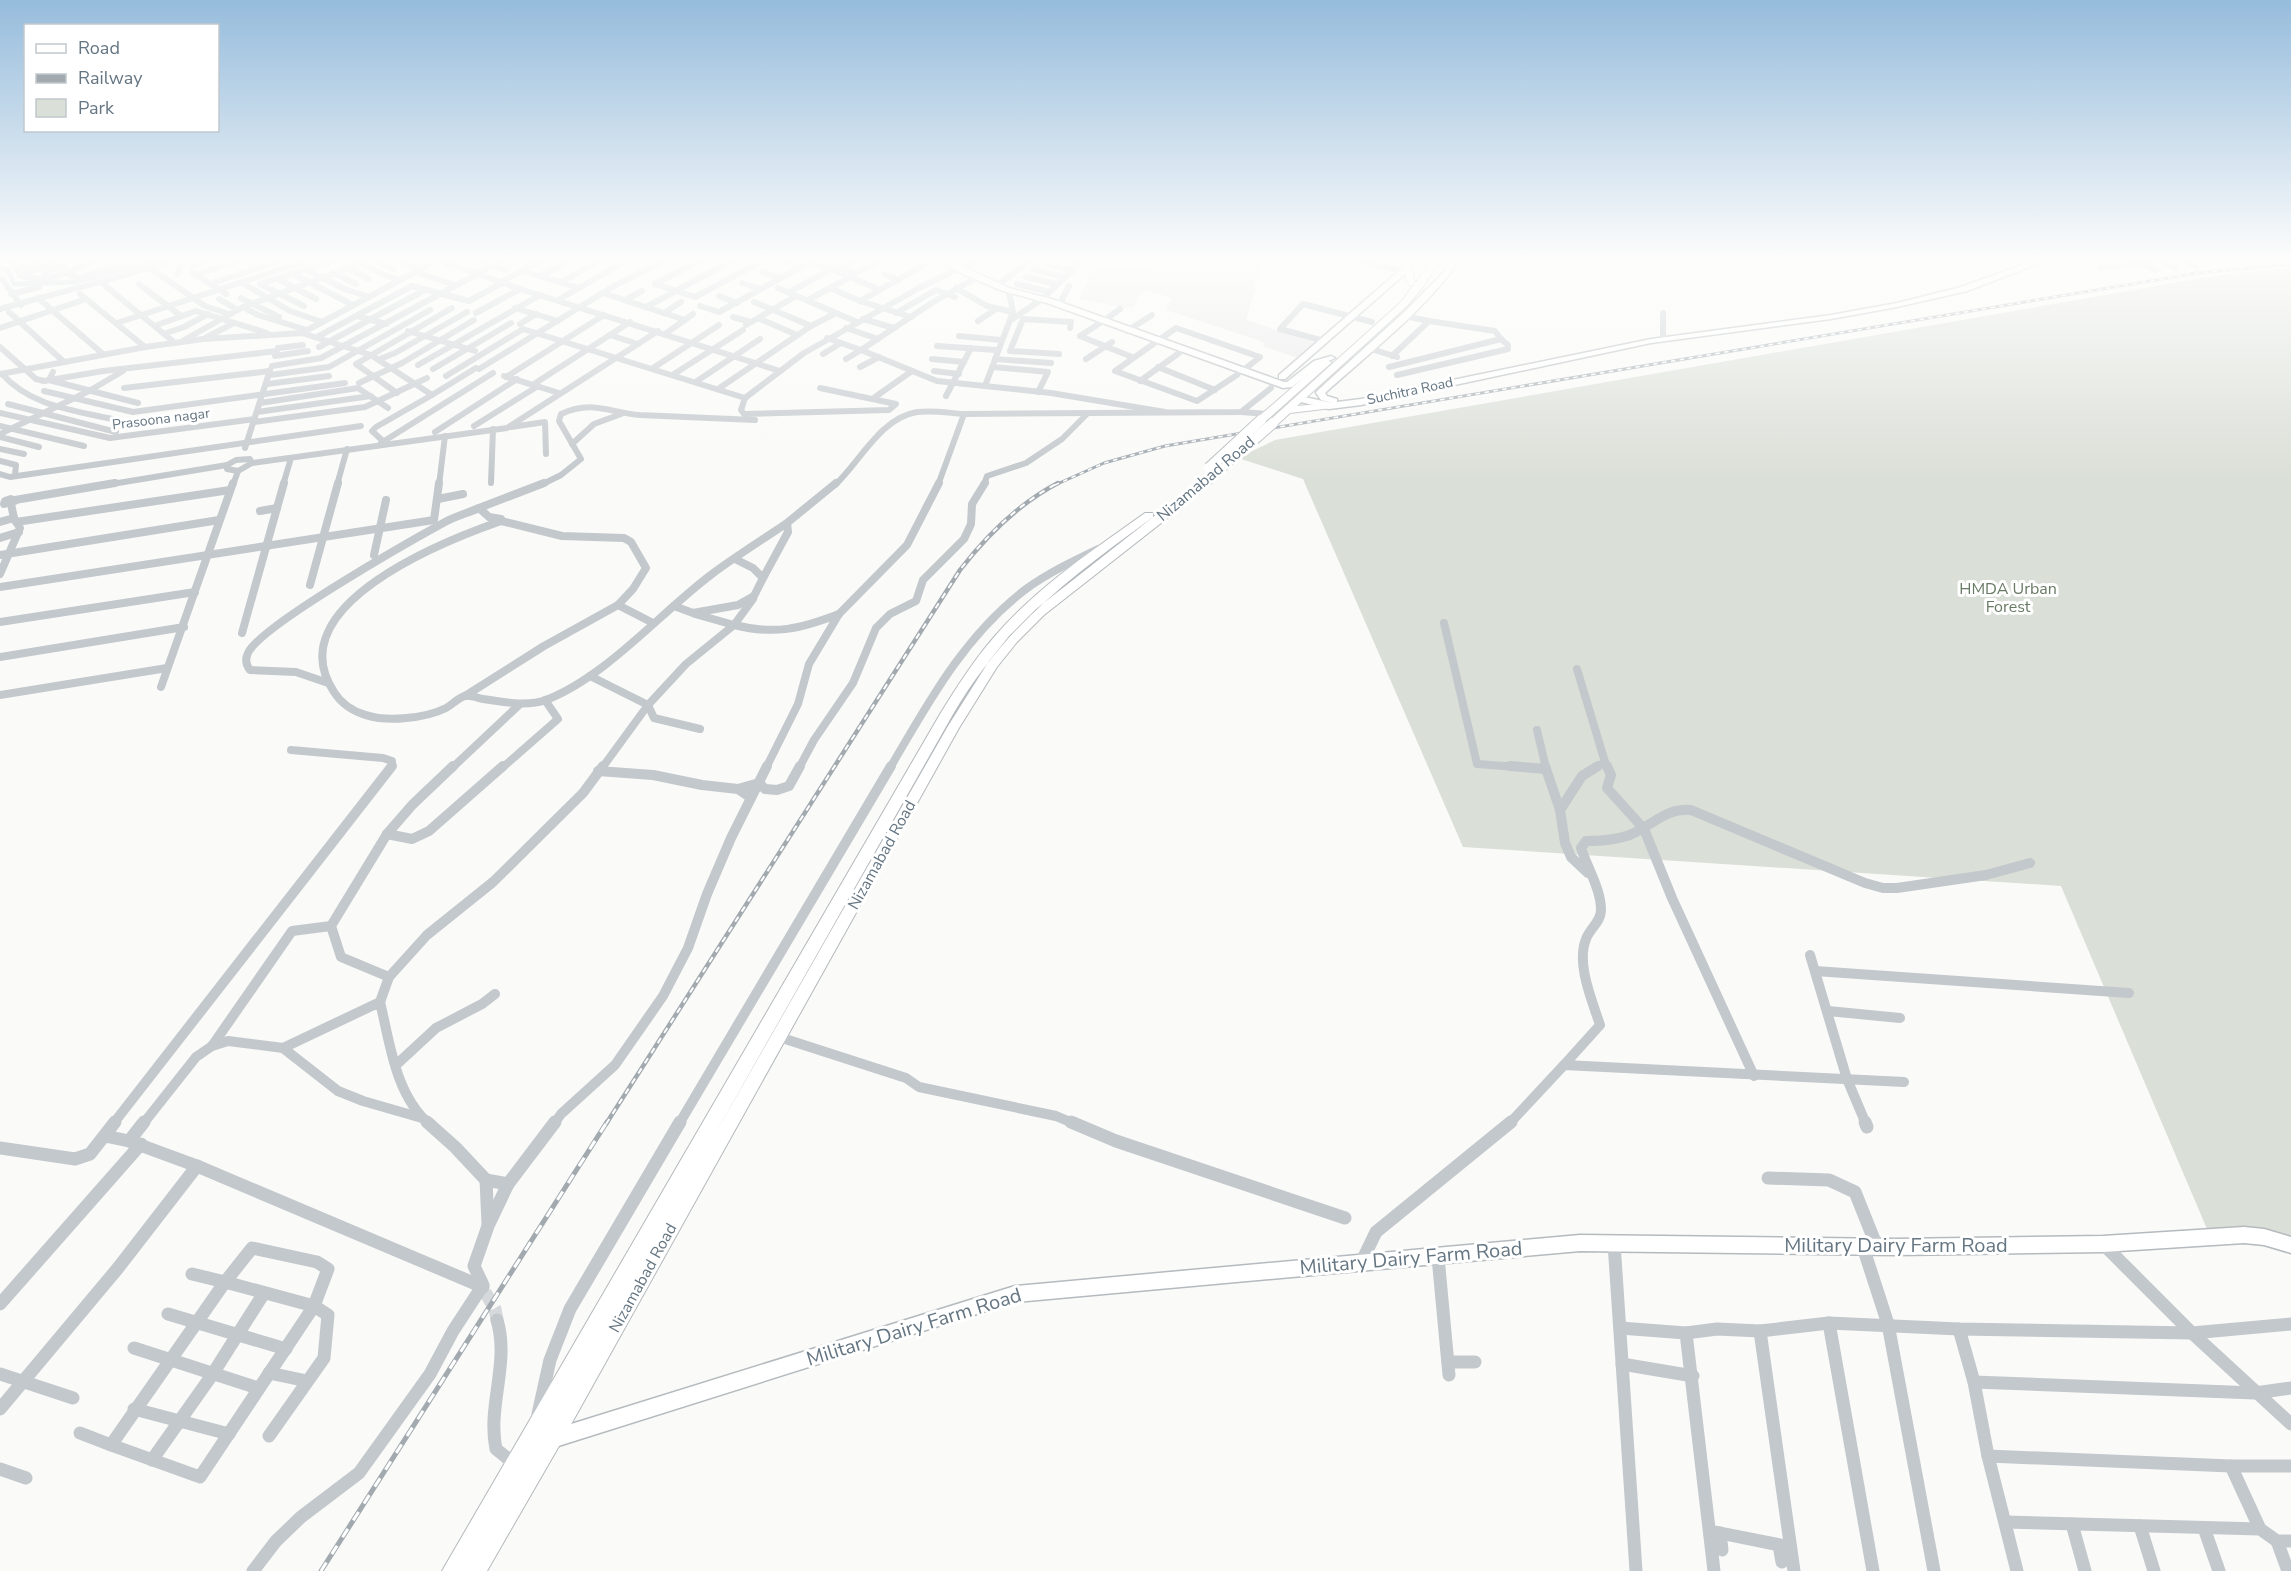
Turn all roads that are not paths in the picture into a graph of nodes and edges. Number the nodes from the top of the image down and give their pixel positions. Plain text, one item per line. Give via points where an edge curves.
1 (31, 332) edge
2 (77, 332) edge
3 (128, 332) edge
4 (198, 332) edge
5 (216, 332) edge
6 (267, 332) edge
7 (301, 332) edge
8 (304, 332) edge
9 (326, 332) edge
10 (348, 332) edge
11 (370, 332) edge
12 (390, 332) edge
13 (411, 332) edge
14 (412, 332) edge
15 (431, 332) edge
16 (451, 332) edge
17 (474, 332) edge
18 (497, 332) edge
19 (514, 332) edge
20 (577, 332) edge
21 (614, 332) edge
22 (662, 332) joint
23 (707, 332) edge
24 (737, 332) edge
25 (791, 332) edge
26 (801, 332) edge
27 (838, 332) edge
28 (859, 332) edge
29 (888, 332) edge
30 (979, 332) edge
31 (1004, 332) edge
32 (1086, 332) edge
33 (1129, 332) edge
34 (1131, 332) edge
35 (1169, 332) edge
36 (1191, 332) edge
37 (1295, 332) edge
38 (1334, 332) edge
39 (1362, 332) edge
40 (1369, 332) edge
41 (1386, 332) edge
42 (1417, 332) edge
43 (1496, 332) edge
44 (1664, 332) edge
45 (1693, 332) edge
46 (1709, 332) edge
47 (166, 333) edge
48 (538, 333) joint
49 (273, 334) junction
50 (283, 334) junction
51 (1017, 334) joint
52 (610, 335) junction
53 (797, 335) junction
54 (424, 336) junction
55 (959, 336) dead end
56 (1664, 336) junction
57 (317, 337) junction
58 (1002, 337) junction
59 (827, 338) junction
60 (976, 338) junction
61 (203, 339) junction
62 (760, 339) dead end
63 (878, 339) junction
64 (1501, 339) junction
65 (439, 340) junction
66 (564, 341) junction
67 (1324, 341) junction
68 (330, 342) junction
69 (692, 342) junction
70 (1112, 342) dead end
71 (1155, 342) junction
72 (178, 343) junction
73 (841, 343) junction
74 (454, 344) junction
75 (638, 344) junction
76 (303, 345) dead end
77 (145, 346) junction
78 (344, 346) junction
79 (937, 346) dead end
80 (1105, 346) junction
81 (0, 347) edge
82 (319, 347) dead end
83 (971, 348) junction
84 (1368, 348) junction
85 (472, 349) junction
86 (588, 349) junction
87 (714, 349) junction
88 (358, 350) junction
89 (861, 350) junction
90 (308, 351) dead end
91 (996, 351) junction
92 (277, 352) junction
93 (1344, 352) junction
94 (1179, 353) junction
95 (103, 354) junction
96 (823, 354) dead end
97 (1059, 354) dead end
98 (371, 355) junction
99 (735, 356) junction
100 (1392, 356) junction
101 (617, 357) junction
102 (879, 357) junction
103 (1132, 357) junction
104 (932, 358) dead end
105 (1331, 358) junction
106 (380, 359) junction
107 (846, 359) dead end
108 (995, 359) junction
109 (1086, 359) dead end
110 (63, 361) junction
111 (1408, 361) junction
112 (964, 362) junction
113 (1051, 363) dead end
114 (466, 364) junction
115 (757, 364) junction
116 (418, 365) dead end
117 (74, 366) dead end
118 (1002, 366) junction
119 (860, 367) dead end
120 (993, 367) junction
121 (1158, 367) junction
122 (1389, 367) dead end
123 (478, 368) junction
124 (653, 368) junction
125 (1425, 368) junction
126 (26, 369) junction
127 (128, 369) junction
128 (390, 369) junction
129 (433, 369) dead end
130 (270, 371) junction
131 (780, 371) junction
132 (912, 371) junction
133 (934, 371) dead end
134 (52, 372) dead end
135 (493, 373) junction
136 (1239, 373) junction
137 (1, 374) edge
138 (674, 374) junction
139 (959, 374) junction
140 (76, 375) junction
141 (1397, 375) dead end
142 (67, 376) junction
143 (329, 376) dead end
144 (446, 376) dead end
145 (372, 377) junction
146 (506, 377) junction
147 (426, 378) dead end
148 (1282, 378) dead end
149 (517, 379) junction
150 (49, 380) junction
151 (697, 381) junction
152 (1140, 381) junction
153 (345, 383) dead end
154 (359, 383) dead end
155 (416, 383) junction
156 (100, 384) junction
157 (267, 384) junction
158 (954, 384) junction
159 (536, 385) junction
160 (985, 386) junction
161 (124, 388) dead end
162 (820, 388) dead end
163 (1271, 388) junction
164 (718, 389) junction
165 (1039, 390) junction
166 (1215, 390) junction
167 (44, 391) dead end
168 (89, 391) junction
169 (264, 393) junction
170 (397, 393) junction
171 (559, 393) junction
172 (432, 395) junction
173 (1296, 395) junction
174 (371, 396) junction
175 (946, 396) dead end
176 (745, 398) junction
177 (873, 398) junction
178 (73, 399) junction
179 (1340, 401) junction
180 (138, 403) dead end
181 (260, 403) junction
182 (379, 403) junction
183 (8, 404) dead end
184 (59, 406) junction
185 (1329, 406) junction
186 (388, 408) dead end
187 (860, 411) junction
188 (1287, 411) junction
189 (1165, 412) junction
190 (1241, 412) junction
191 (0, 413) edge
192 (914, 413) junction
193 (41, 414) junction
194 (621, 414) junction
195 (964, 414) junction
196 (1086, 415) junction
197 (256, 418) junction
198 (112, 419) dead end
199 (1267, 419) junction
200 (27, 420) junction
201 (0, 426) edge
202 (361, 426) dead end
203 (474, 426) dead end
204 (507, 428) junction
205 (11, 429) junction
206 (493, 429) junction
207 (116, 432) dead end
208 (435, 432) dead end
209 (0, 435) edge
210 (445, 436) junction
211 (380, 443) junction
212 (246, 444) junction
213 (572, 444) junction
214 (84, 446) dead end
215 (39, 447) dead end
216 (0, 449) edge
217 (347, 449) junction
218 (24, 454) dead end
219 (546, 454) dead end
220 (291, 458) junction
221 (241, 459) junction
222 (0, 461) edge
223 (252, 464) junction
224 (227, 465) junction
225 (238, 471) junction
226 (0, 474) edge
227 (15, 475) junction
228 (491, 483) dead end
229 (230, 490) junction
230 (463, 494) dead end
231 (438, 499) junction
232 (386, 500) dead end
233 (6, 502) edge
234 (277, 508) junction
235 (479, 508) junction
236 (260, 511) dead end
237 (15, 520) junction
238 (219, 520) junction
239 (501, 521) junction
240 (0, 522) edge
241 (787, 523) junction
242 (379, 528) junction
243 (19, 532) junction
244 (324, 535) junction
245 (0, 538) edge
246 (1108, 545) junction
247 (266, 546) junction
248 (10, 552) junction
249 (0, 555) edge
250 (374, 555) dead end
251 (208, 556) junction
252 (735, 559) junction
253 (2, 565) edge
254 (0, 574) edge
255 (764, 578) junction
256 (310, 585) dead end
257 (0, 587) edge
258 (195, 592) junction
259 (1057, 592) junction
260 (754, 596) junction
261 (618, 605) junction
262 (674, 606) junction
263 (693, 613) junction
264 (839, 614) junction
265 (0, 622) edge
266 (653, 623) junction
267 (1443, 623) dead end
268 (734, 625) junction
269 (184, 627) junction
270 (242, 633) dead end
271 (0, 657) edge
272 (167, 668) junction
273 (1577, 669) dead end
274 (590, 676) junction
275 (328, 683) junction
276 (161, 687) dead end
277 (0, 695) edge
278 (465, 696) junction
279 (545, 700) junction
280 (520, 704) junction
281 (648, 705) junction
282 (700, 729) dead end
283 (1537, 730) dead end
284 (291, 750) dead end
285 (1605, 762) junction
286 (1546, 769) junction
287 (598, 771) junction
288 (759, 783) junction
289 (738, 789) junction
290 (751, 798) junction
291 (1560, 810) junction
292 (1644, 829) junction
293 (387, 834) junction
294 (2030, 863) dead end
295 (1589, 874) junction
296 (331, 926) junction
297 (1810, 955) dead end
298 (812, 964) junction
299 (1815, 971) junction
300 (389, 977) junction
301 (2129, 993) dead end
302 (495, 994) dead end
303 (380, 1002) junction
304 (1828, 1011) junction
305 (1900, 1018) dead end
306 (778, 1037) junction
307 (212, 1046) junction
308 (284, 1047) junction
309 (396, 1065) junction
310 (1564, 1065) junction
311 (1754, 1076) junction
312 (1847, 1079) junction
313 (1904, 1082) dead end
314 (422, 1118) junction
315 (1867, 1127) dead end
316 (105, 1136) junction
317 (135, 1143) junction
318 (0, 1148) edge
319 (197, 1166) junction
320 (1768, 1179) dead end
321 (486, 1180) junction
322 (508, 1184) junction
323 (1345, 1218) dead end
324 (488, 1226) junction
325 (1614, 1243) junction
326 (2103, 1244) junction
327 (2291, 1245) edge
328 (1870, 1247) junction
329 (1438, 1257) junction
330 (1362, 1261) junction
331 (192, 1274) dead end
332 (225, 1282) junction
333 (484, 1289) junction
334 (264, 1293) junction
335 (0, 1304) edge
336 (314, 1306) junction
337 (168, 1314) dead end
338 (497, 1320) tunnel mouth
339 (1829, 1323) junction
340 (197, 1324) junction
341 (1888, 1324) junction
342 (2291, 1324) edge
343 (1620, 1328) junction
344 (1959, 1329) junction
345 (1760, 1331) junction
346 (1686, 1333) junction
347 (2192, 1333) junction
348 (236, 1335) junction
349 (134, 1348) dead end
350 (286, 1349) junction
351 (169, 1360) junction
352 (1474, 1362) dead end
353 (1622, 1364) junction
354 (269, 1373) junction
355 (0, 1374) edge
356 (212, 1375) junction
357 (1693, 1376) junction
358 (308, 1381) junction
359 (22, 1382) junction
360 (1974, 1382) junction
361 (258, 1388) junction
362 (2291, 1388) edge
363 (2255, 1393) junction
364 (73, 1398) dead end
365 (0, 1409) edge
366 (134, 1410) junction
367 (179, 1421) junction
368 (2291, 1424) edge
369 (80, 1433) dead end
370 (229, 1434) junction
371 (544, 1435) junction
372 (269, 1436) dead end
373 (111, 1445) junction
374 (1988, 1456) junction
375 (152, 1461) junction
376 (516, 1465) junction
377 (2230, 1466) junction
378 (2291, 1466) edge
379 (0, 1469) edge
380 (26, 1478) dead end
381 (2006, 1522) junction
382 (2072, 1524) junction
383 (2140, 1526) junction
384 (2204, 1528) junction
385 (2260, 1529) junction
386 (1715, 1532) junction
387 (2284, 1541) edge
388 (1785, 1546) junction
389 (1722, 1550) dead end
390 (1782, 1562) dead end
391 (254, 1571) edge
392 (453, 1571) edge
393 (475, 1571) edge
394 (1636, 1571) edge
395 (1714, 1571) edge
396 (1794, 1571) edge
397 (1873, 1571) edge
398 (1934, 1571) edge
399 (2017, 1571) edge
400 (2085, 1571) edge
401 (2154, 1571) edge
402 (2219, 1571) edge
403 (2288, 1571) edge

1 - 110 street
2 - 95 street
3 - 77 street
4 - 72 street
5 - 61 street
6 - 49 street
7 - 50 street
8 - 57 street
9 - 57 street
10 - 68 street
11 - 78 street
12 - 88 street
13 - 98 street
14 - 54 street
15 - 54 street
16 - 65 street
17 - 74 street
18 - 85 street
19 - 114 street
20 - 66 street
21 - 52 street
22 - 69 street
22 - 75 street
23 - 69 street
24 - 87 street
25 - 53 street
26 - 53 street
27 - 59 street
28 - 63 street
29 - 63 street
30 - 60 street
31 - 58 street
32 - 80 street via 1080,336
33 - 71 main road
34 - 71 main road
35 - 71 street
36 - 136 street via 1260,357
37 - 67 street
38 - 67 main road
39 - 93 highway, Nizamabad Road
40 - 93 highway, Nizamabad Road
41 - 84 main road
42 - 100 street
43 - 64 street
44 - 56 street
45 - 56 main road, Suchitra Road
46 - 185 main road, Suchitra Road
47 - 72 street
48 - 66 street
48 - 123 street
49 - 50 street
49 - 61 street
50 - 92 street
51 - 58 street
51 - 97 street via 1010,351
52 - 75 street
52 - 86 street
53 - 115 street
54 - 65 street
54 - 106 street
55 - 60 street
56 - 179 main road, Suchitra Road
57 - 68 street
58 - 60 street
58 - 91 street
59 - 73 street
59 - 131 street
61 - 72 street
62 - 99 street
63 - 89 street
64 - 111 street
64 - 125 street via 1508,349
65 - 74 street
65 - 128 street
66 - 86 street
66 - 146 street
67 - 148 main road
68 - 78 street
68 - 82 street
69 - 87 street
69 - 124 street
70 - 80 street
71 - 94 main road
71 - 103 street
71 - 136 main road
72 - 77 street
73 - 89 street
73 - 96 street
74 - 85 street
74 - 116 street
75 - 101 street
76 - 92 street
77 - 95 street
78 - 88 street
78 - 130 street via 319,359
79 - 83 street
80 - 103 street
80 - 109 street
81 - 126 street
83 - 91 street
83 - 112 street
84 - 100 street
84 - 179 main road via 1320,393 1324,398
85 - 129 street
86 - 101 street
86 - 159 street
87 - 99 street
87 - 138 street
88 - 98 street
88 - 130 street via 325,368
89 - 102 street
89 - 107 street
90 - 92 street
91 - 108 street
92 - 127 street
92 - 130 street
93 - 105 highway, Nizamabad Road
93 - 173 highway, Nizamabad Road
94 - 121 street
94 - 136 main road
95 - 110 street
98 - 106 street
98 - 145 street via 355,366
99 - 115 street
99 - 151 street
100 - 111 street
101 - 124 street
101 - 171 street
102 - 119 street
102 - 132 street
103 - 152 street via 1114,371
104 - 112 street
105 - 136 main road via 1317,363 1288,386
105 - 173 highway, Nizamabad Road
106 - 128 street
108 - 113 street
108 - 120 street
110 - 126 street
111 - 122 street
111 - 125 street
112 - 139 street
114 - 123 street
114 - 144 street
115 - 131 street
115 - 164 street
117 - 142 street
118 - 120 street
118 - 165 street via 995,383
118 - 165 street via 1048,372
120 - 160 street
121 - 152 street
121 - 166 street
123 - 135 street
123 - 172 street
124 - 138 street
125 - 141 street
126 - 137 street
126 - 150 street via 38,380
127 - 140 street
127 - 156 street
128 - 145 street
128 - 155 street
130 - 157 street
130 - 161 street
131 - 176 street
132 - 158 street
132 - 177 street
133 - 139 street
134 - 150 street
135 - 146 street
135 - 211 street
136 - 163 main road
136 - 166 street
137 - 184 street via 27,398
138 - 151 street
139 - 158 street
140 - 142 street
140 - 156 street
142 - 150 street
143 - 157 street
145 - 154 street
145 - 170 street
146 - 149 street
147 - 155 street
149 - 159 street
149 - 208 street
150 - 168 street
151 - 164 street
152 - 166 street via 1197,402
153 - 169 street
155 - 170 street
155 - 172 street
156 - 168 street
157 - 169 street
158 - 160 street
158 - 175 street
159 - 171 street
159 - 203 street
160 - 165 street
162 - 177 street
163 - 173 main road
163 - 190 street
164 - 176 street
165 - 189 street
167 - 178 street
168 - 178 street
168 - 180 street
169 - 178 street via 133,412
169 - 181 street
170 - 182 street
171 - 204 street
172 - 211 street via 376,427 372,431
173 - 179 main road, Suchitra Road via 1324,402
173 - 185 main road, Suchitra Road
173 - 188 highway, Nizamabad Road
173 - 199 highway, Nizamabad Road
174 - 181 street via 357,388
174 - 182 street
174 - 197 street
176 - 187 street via 741,410 744,414
177 - 187 street
177 - 187 street via 896,404 891,410
178 - 184 street
181 - 197 street
182 - 186 street
182 - 197 street
183 - 193 street
184 - 193 street
184 - 198 street
185 - 188 highway
188 - 199 highway, Nizamabad Road
189 - 190 street
189 - 196 street
190 - 199 street
191 - 200 street, Prasoona nagar
192 - 194 street via 740,420
192 - 195 street
192 - 241 street via 873,440 838,482
193 - 200 street
193 - 207 street
194 - 213 street via 598,420
194 - 213 street via 600,407 582,407 561,414 559,421
195 - 196 street
195 - 264 street via 943,476 907,545
196 - 288 street via 1062,439 1026,464 987,476 972,504 971,524 964,539 923,580 916,601 890,614 876,628 853,683 814,740 789,786 765,789
197 - 200 street, Prasoona nagar via 110,438
197 - 212 street
199 - 246 highway, Nizamabad Road, bridge via 1170,500
199 - 259 highway, Nizamabad Road, bridge via 1241,452 1203,485
200 - 205 street
201 - 205 street
202 - 212 street
204 - 206 street
204 - 219 street via 545,422
205 - 209 street
205 - 214 street
206 - 210 street
206 - 228 street
209 - 215 street
210 - 211 street
210 - 231 street
211 - 217 street
212 - 221 street
212 - 227 street
213 - 235 street via 581,459 577,464
216 - 218 street
217 - 220 street
217 - 244 street
220 - 223 street
220 - 234 street
221 - 223 street via 250,459
221 - 224 street
222 - 227 street via 16,465
223 - 225 street
224 - 225 street via 229,471
224 - 233 street
225 - 229 street
226 - 227 street
229 - 237 street
229 - 238 street
230 - 231 street
231 - 242 street via 435,520
232 - 242 street
233 - 237 street
234 - 236 street
234 - 247 street
235 - 239 street
235 - 275 street via 447,521 308,603 254,644 247,654 250,670 302,673
237 - 240 street
237 - 243 street
238 - 248 street via 30,552
238 - 251 street
239 - 261 street via 562,536 606,536 631,542 646,568
239 - 275 street via 457,536 392,570 345,608 327,633 324,669
241 - 252 street
241 - 255 street via 788,532
242 - 244 street
242 - 250 street
243 - 245 street
243 - 248 street
244 - 247 street
244 - 256 street
246 - 259 highway, Nizamabad Road
246 - 371 street via 1072,560 1003,606 974,636 940,683 570,1309 540,1392
247 - 251 street
247 - 270 street
248 - 249 street
248 - 253 street
251 - 257 street
251 - 258 street
252 - 255 street via 753,567
252 - 262 street
253 - 254 street
255 - 260 street
258 - 265 street
258 - 269 street
259 - 298 highway, Nizamabad Road via 1021,616 982,659 925,752
260 - 263 street via 738,606
260 - 268 street
261 - 266 street
261 - 278 street via 543,646
262 - 263 street
262 - 266 street
263 - 268 street
264 - 268 street via 801,629 776,633
264 - 288 street via 809,664 798,704
266 - 274 street
267 - 286 street via 1477,764
268 - 281 street via 686,664
269 - 271 street
269 - 272 street
272 - 276 street
272 - 277 street
273 - 285 street
274 - 279 street
274 - 281 street
275 - 278 street via 330,690 352,710 376,720 442,710
278 - 280 street
279 - 280 street
279 - 293 street via 558,719 429,831 412,839
280 - 293 street via 413,804
281 - 282 street via 654,718
281 - 287 street
283 - 286 street
284 - 316 street via 383,758 393,765
285 - 291 street via 1582,776
285 - 292 street via 1611,775 1607,788
286 - 291 street
287 - 289 street via 653,775
287 - 300 street via 584,793 559,818 493,882 428,935
288 - 289 street
288 - 290 street
289 - 290 street
290 - 322 street via 707,894 688,948 663,996 615,1065 561,1114
291 - 295 street via 1571,857
292 - 294 street via 1672,809 1685,809 1883,888 1986,875
292 - 295 street via 1630,836 1586,841 1581,848
292 - 311 street
293 - 296 street
295 - 310 street via 1599,896 1601,913 1585,939 1583,956 1600,1025
296 - 300 street via 341,957
296 - 307 street via 292,931
297 - 299 street
298 - 306 highway, Nizamabad Road
298 - 371 highway, Nizamabad Road
299 - 301 street
299 - 304 street
300 - 303 street
302 - 309 street via 436,1028
303 - 308 street
303 - 309 street
304 - 305 street
304 - 312 street
306 - 323 street via 906,1078 919,1087 1056,1116
306 - 371 highway, Nizamabad Road
307 - 308 street via 228,1041
307 - 317 street via 196,1057
308 - 314 street via 338,1091
309 - 314 street via 400,1083
310 - 311 street
310 - 330 street via 1514,1120 1376,1232
311 - 312 street
312 - 313 street
312 - 315 street
314 - 321 street
316 - 317 street
316 - 318 street via 90,1154 75,1159
317 - 319 street
317 - 335 street
319 - 333 street
319 - 359 street
320 - 328 street via 1829,1180 1856,1192
321 - 322 street
321 - 324 street
322 - 324 street
324 - 333 street via 474,1266
325 - 328 main road, Military Dairy Farm Road
325 - 329 main road, Military Dairy Farm Road
325 - 343 street
326 - 327 main road, Military Dairy Farm Road via 2244,1235
326 - 328 main road, Military Dairy Farm Road
326 - 347 street
328 - 341 street
329 - 330 main road, Military Dairy Farm Road
329 - 352 street via 1449,1369
330 - 371 main road, Military Dairy Farm Road via 1015,1294
331 - 332 street
332 - 334 street
332 - 336 street via 252,1248 317,1262 328,1269
332 - 340 street
333 - 391 street via 453,1331 430,1374 359,1473 301,1517 276,1541
334 - 336 street
334 - 348 street
336 - 350 street
336 - 358 street via 328,1315 324,1358
337 - 340 street
338 - 376 street via 502,1336 501,1367 492,1429 496,1449
339 - 341 street
339 - 345 street
339 - 397 street
340 - 348 street
340 - 351 street
341 - 344 street
341 - 398 street
342 - 347 street
343 - 346 street
343 - 353 street
344 - 347 street
344 - 360 street
345 - 346 street via 1717,1329
345 - 388 street
346 - 357 street
347 - 363 street
348 - 350 street
348 - 356 street
349 - 351 street
350 - 354 street
351 - 356 street
351 - 366 street
353 - 357 street
353 - 394 street
354 - 358 street
354 - 361 street
355 - 359 street
356 - 361 street
356 - 367 street
357 - 386 street
358 - 372 street
359 - 364 street
359 - 365 street
360 - 363 street
360 - 374 street
361 - 370 street
362 - 363 street
363 - 368 street
366 - 367 street
366 - 373 street
367 - 370 street
367 - 375 street
369 - 373 street
370 - 375 street via 200,1477
371 - 376 highway, Nizamabad Road
371 - 393 highway, Nizamabad Road
373 - 375 street
374 - 377 street
374 - 381 street
376 - 392 highway, Nizamabad Road
377 - 378 street
377 - 385 street
379 - 380 street
381 - 382 street
381 - 399 street
382 - 383 street
382 - 400 street
383 - 384 street
383 - 401 street
384 - 385 street
384 - 402 street
385 - 387 street
386 - 388 street
386 - 389 street
386 - 395 street
387 - 403 street
388 - 390 street
388 - 396 street

